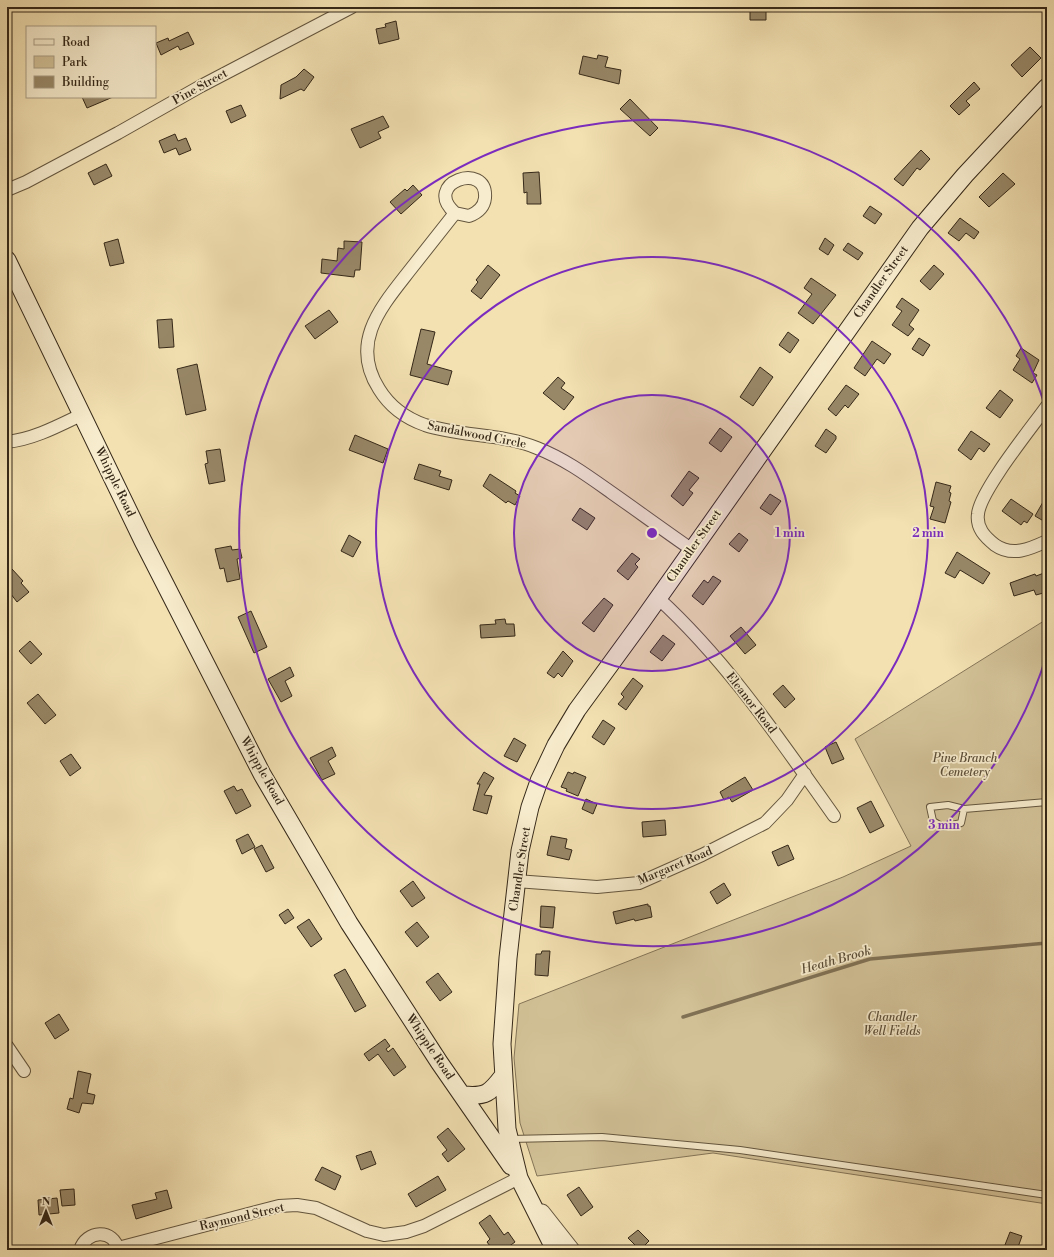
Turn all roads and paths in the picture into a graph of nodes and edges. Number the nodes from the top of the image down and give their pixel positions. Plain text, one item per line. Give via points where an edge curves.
1 (352, 7) edge
2 (1047, 87) edge
3 (7, 190) edge
4 (455, 213) dead end
5 (7, 260) edge
6 (1047, 406) edge
7 (83, 414) junction
8 (7, 442) edge
9 (1047, 541) edge
10 (691, 549) junction
11 (658, 598) junction
12 (804, 774) junction
13 (1047, 802) edge
14 (964, 809) junction
15 (834, 816) dead end
16 (516, 881) junction
17 (7, 1046) edge
18 (24, 1071) dead end
19 (504, 1076) junction
20 (464, 1095) junction
21 (509, 1139) junction
22 (519, 1178) junction
23 (1047, 1195) edge
24 (118, 1249) edge
25 (80, 1250) edge
26 (555, 1250) edge
27 (572, 1250) edge

1 - 3 street, Pine Street
2 - 10 main road, Chandler Street via 965,175 920,228
4 - 10 street, Sandalwood Circle via 385,301 373,322 368,342 368,358 374,379 382,394 411,420 437,428 514,440 548,452 577,468
5 - 7 main road, Whipple Road
6 - 9 street via 986,493 978,516 980,528 986,537 1006,550 1022,551
7 - 8 street via 46,432
7 - 20 main road, Whipple Road via 143,541 262,774 349,923 439,1062
10 - 11 main road, Chandler Street
11 - 12 street, Eleanor Road via 702,640
11 - 16 main road, Chandler Street via 577,710 556,745 530,807
12 - 15 street, Eleanor Road
12 - 16 street, Margaret Road via 787,800 765,823 639,883 596,887
13 - 14 lane
14 - 14 lane via 948,805 930,807 933,821 943,827 962,823
16 - 19 main road, Chandler Street via 502,1044
17 - 18 street
19 - 20 main road via 491,1091 480,1096
19 - 21 main road, Chandler Street
20 - 22 main road, Whipple Road
21 - 22 main road, Chandler Street
21 - 23 lane via 602,1137 740,1150
22 - 24 street, Raymond Street via 424,1226 406,1232 384,1235 367,1231 316,1208 291,1205
22 - 26 main road, Chandler Street
22 - 27 street, Whipple Road via 555,1231
24 - 25 street, Raymond Street via 111,1237 99,1234 87,1238

